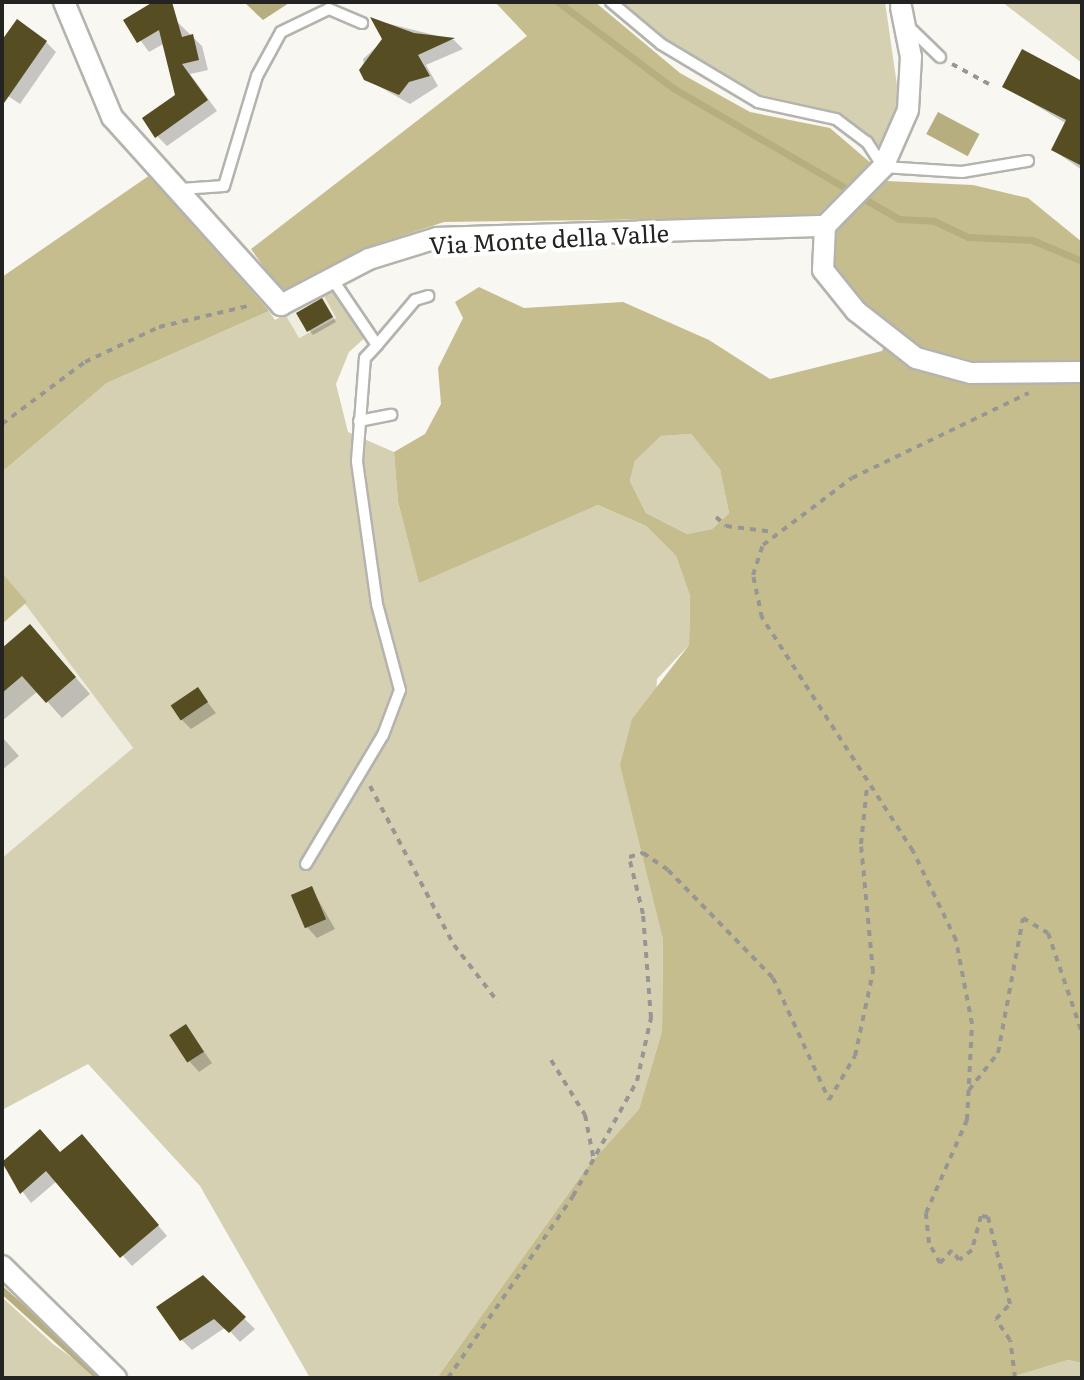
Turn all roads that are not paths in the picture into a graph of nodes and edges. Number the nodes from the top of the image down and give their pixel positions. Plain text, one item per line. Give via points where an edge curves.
1 (64, 2) edge
2 (611, 2) edge
3 (903, 16) joint
4 (362, 23) dead end
5 (940, 57) road end
6 (1028, 161) dead end
7 (883, 167) junction
8 (181, 189) junction
9 (825, 226) junction
10 (333, 280) junction
11 (428, 296) dead end
12 (377, 345) junction
13 (1082, 372) edge
14 (391, 415) dead end
15 (359, 421) junction
16 (306, 864) dead end
17 (2, 1266) edge
18 (116, 1378) edge

1 - 8 street via 112,117
2 - 7 lane via 661,44 758,102 836,119 867,142
3 - 5 lane
3 - 7 street via 908,110
4 - 8 lane via 329,9 281,32 257,76 224,186
6 - 7 lane via 962,172
7 - 9 street
8 - 10 street, Via Monte della Valle via 287,312
9 - 10 street, Via Monte della Valle via 437,238 369,259
9 - 13 street via 823,270 896,347 971,373
10 - 12 lane
11 - 12 lane via 415,300
12 - 15 lane via 365,358
14 - 15 lane
15 - 16 lane via 368,546 400,690 362,769
17 - 18 street

